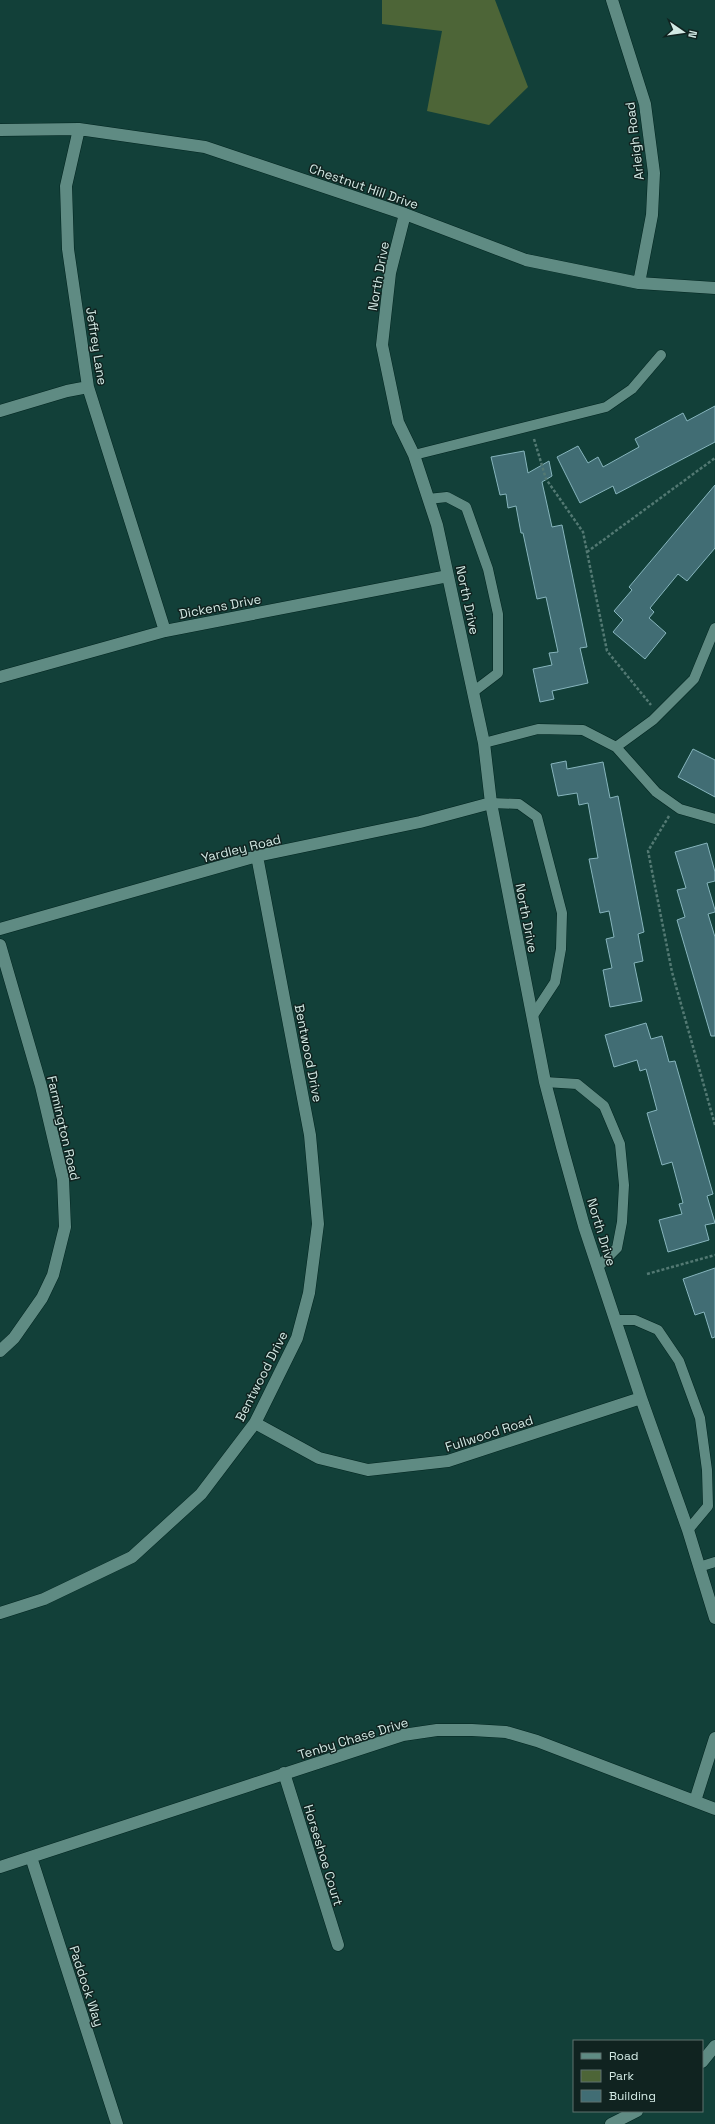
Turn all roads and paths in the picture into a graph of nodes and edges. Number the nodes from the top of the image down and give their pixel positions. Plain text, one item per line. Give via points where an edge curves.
1 (612, 0) edge
2 (79, 129) junction
3 (0, 130) edge
4 (405, 214) junction
5 (639, 283) junction
6 (715, 288) edge
7 (661, 355) dead end
8 (88, 386) junction
9 (0, 411) edge
10 (530, 426) junction
11 (414, 456) junction
12 (715, 458) edge
13 (428, 499) junction
14 (587, 552) junction
15 (448, 576) junction
16 (715, 628) edge
17 (165, 631) junction
18 (0, 677) edge
19 (473, 692) junction
20 (659, 715) junction
21 (484, 743) junction
22 (616, 747) junction
23 (491, 803) junction
24 (675, 806) junction
25 (715, 819) edge
26 (257, 856) junction
27 (0, 929) edge
28 (0, 945) edge
29 (532, 1017) junction
30 (545, 1082) junction
31 (714, 1120) edge
32 (715, 1125) edge
33 (715, 1255) edge
34 (598, 1267) junction
35 (647, 1274) dead end
36 (615, 1320) junction
37 (0, 1351) edge
38 (641, 1398) junction
39 (255, 1423) junction
40 (688, 1530) junction
41 (715, 1562) edge
42 (700, 1567) junction
43 (713, 1603) edge
44 (0, 1613) edge
45 (715, 1618) edge
46 (715, 1738) edge
47 (284, 1773) junction
48 (695, 1801) junction
49 (715, 1809) edge
50 (31, 1857) junction
51 (0, 1867) edge
52 (338, 1945) dead end
53 (715, 2046) edge
54 (703, 2061) edge
55 (635, 2112) edge
56 (117, 2124) edge
57 (611, 2124) edge

1 - 5 street, Arleigh Road via 646,104 654,173 652,215
2 - 3 street, Chestnut Hill Drive
2 - 4 street, Chestnut Hill Drive via 205,147
2 - 8 street, Jeffrey Lane via 66,186 68,249
4 - 5 street, Chestnut Hill Drive via 526,260
4 - 11 street, North Drive via 390,273 382,344 398,422
5 - 6 street, Chestnut Hill Drive
7 - 10 lane via 632,389 606,407
8 - 9 street
8 - 17 street, Jeffrey Lane
10 - 11 lane
10 - 14 path via 546,479 583,532
11 - 13 street, North Drive
12 - 14 path
13 - 15 street, North Drive via 437,525
13 - 19 lane via 447,497 466,507 488,568 498,614 498,673
14 - 20 path via 607,651
15 - 17 street, Dickens Drive
15 - 19 street, North Drive
16 - 20 lane via 694,679
17 - 18 street, Dickens Drive
19 - 21 street, North Drive
20 - 22 lane
21 - 22 lane via 538,729 582,730
21 - 23 street, North Drive
22 - 24 lane via 656,792
23 - 26 street, Yardley Road via 420,822
23 - 29 street, North Drive
23 - 29 lane via 519,804 537,817 562,913 561,949 555,982
24 - 25 lane
24 - 31 path via 648,851 672,972
26 - 27 street, Yardley Road
26 - 39 street, Bentwood Drive via 310,1135 318,1224 309,1293 297,1338
28 - 37 street, Farmington Road via 41,1086 63,1179 65,1227 53,1275 42,1298 14,1338
29 - 30 street, North Drive
30 - 34 street, North Drive via 584,1226
30 - 34 lane via 577,1084 604,1106 620,1144 624,1185 622,1222 616,1248
31 - 32 path
33 - 35 path
34 - 36 street, North Drive
36 - 38 street, North Drive
36 - 40 lane via 635,1320 658,1330 679,1362 700,1418 707,1470 708,1506
38 - 39 street, Fullwood Road via 448,1461 368,1470 319,1458
38 - 40 street, North Drive
39 - 44 street, Bentwood Drive via 201,1494 132,1557 44,1599
40 - 42 street, North Drive
41 - 42 lane
42 - 43 street, North Drive
43 - 45 street, North Drive
46 - 48 street
47 - 48 street, Tenby Chase Drive via 403,1735 437,1730 506,1732 537,1741
47 - 50 street, Tenby Chase Drive
47 - 52 street, Horseshoe Court
48 - 49 street, Tenby Chase Drive
50 - 51 street, Tenby Chase Drive
50 - 56 street, Paddock Way
53 - 54 street
55 - 57 street

